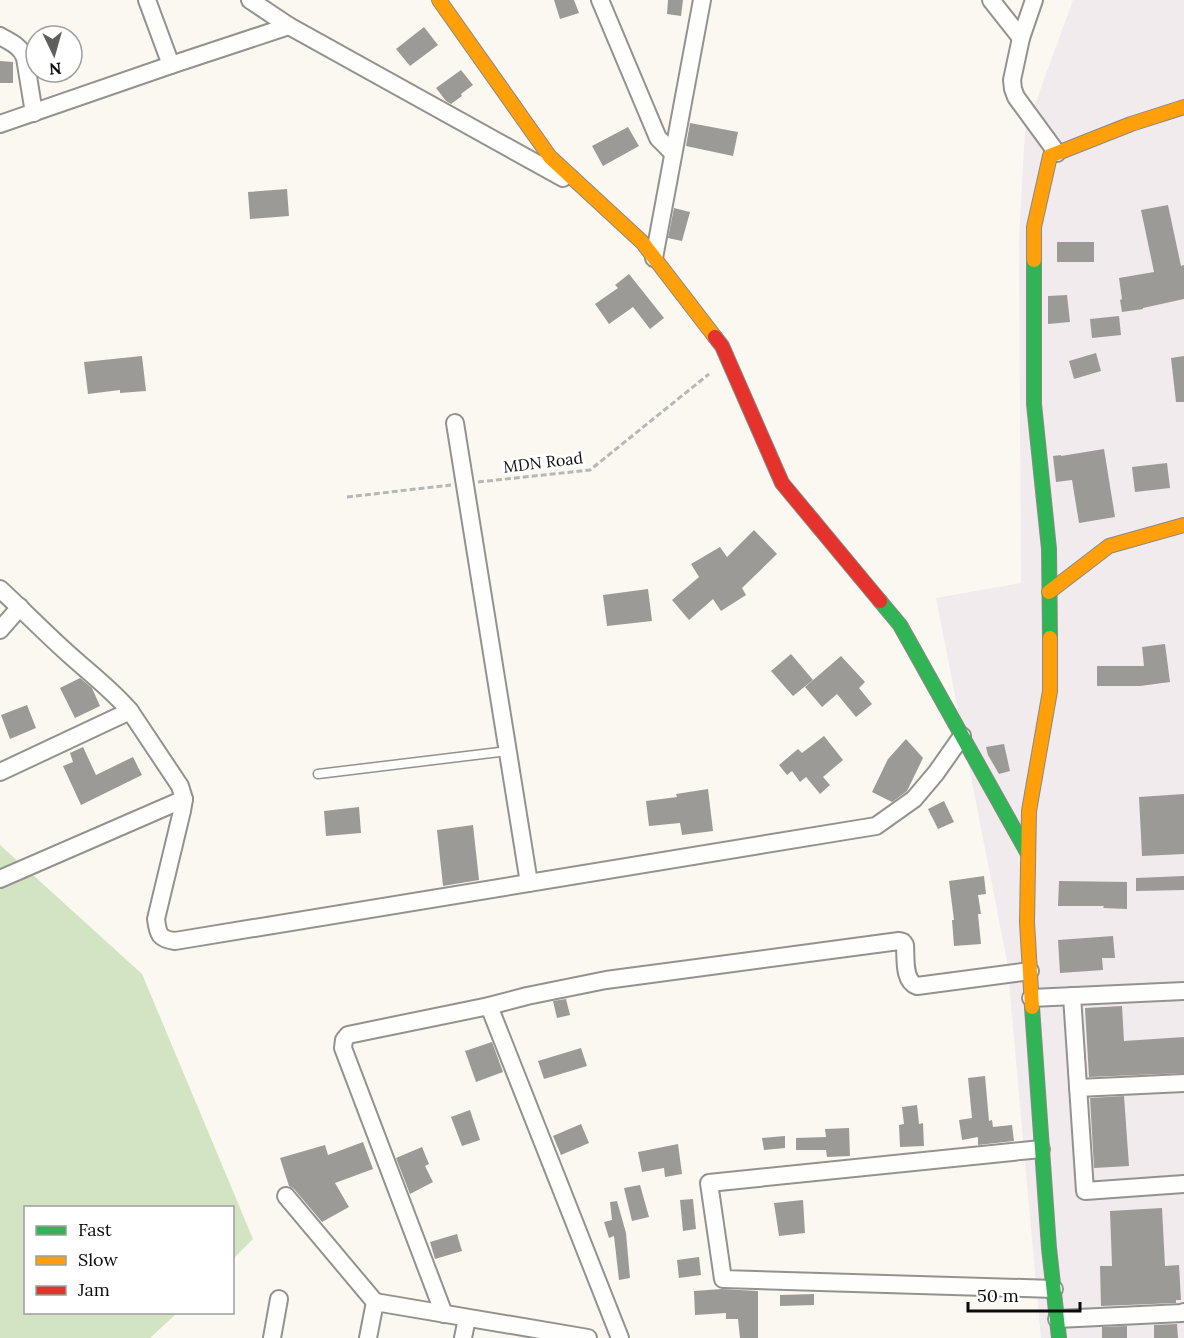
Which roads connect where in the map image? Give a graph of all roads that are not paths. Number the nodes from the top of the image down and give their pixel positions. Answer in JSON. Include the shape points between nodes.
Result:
{"nodes":[{"id":1,"x":147,"y":0,"type":"edge"},
{"id":2,"x":250,"y":0,"type":"edge"},
{"id":3,"x":439,"y":0,"type":"edge"},
{"id":4,"x":600,"y":0,"type":"edge"},
{"id":5,"x":702,"y":0,"type":"edge"},
{"id":6,"x":991,"y":0,"type":"edge"},
{"id":7,"x":1034,"y":0,"type":"edge"},
{"id":8,"x":289,"y":26,"type":"junction"},
{"id":9,"x":0,"y":36,"type":"edge"},
{"id":10,"x":1022,"y":38,"type":"junction"},
{"id":11,"x":171,"y":65,"type":"junction"},
{"id":12,"x":1184,"y":107,"type":"edge"},
{"id":13,"x":34,"y":113,"type":"junction"},
{"id":14,"x":0,"y":124,"type":"edge"},
{"id":15,"x":673,"y":153,"type":"junction"},
{"id":16,"x":1057,"y":153,"type":"junction"},
{"id":17,"x":585,"y":190,"type":"junction"},
{"id":18,"x":654,"y":258,"type":"junction"},
{"id":19,"x":455,"y":423,"type":"dead end"},
{"id":20,"x":1184,"y":525,"type":"edge"},
{"id":21,"x":0,"y":589,"type":"edge"},
{"id":22,"x":1049,"y":592,"type":"junction"},
{"id":23,"x":20,"y":607,"type":"junction"},
{"id":24,"x":0,"y":630,"type":"edge"},
{"id":25,"x":130,"y":711,"type":"junction"},
{"id":26,"x":962,"y":736,"type":"junction"},
{"id":27,"x":508,"y":751,"type":"junction"},
{"id":28,"x":0,"y":772,"type":"edge"},
{"id":29,"x":318,"y":774,"type":"dead end"},
{"id":30,"x":183,"y":800,"type":"junction"},
{"id":31,"x":1028,"y":854,"type":"junction"},
{"id":32,"x":0,"y":879,"type":"edge"},
{"id":33,"x":529,"y":883,"type":"junction"},
{"id":34,"x":1030,"y":971,"type":"junction"},
{"id":35,"x":1184,"y":991,"type":"edge"},
{"id":36,"x":1072,"y":996,"type":"junction"},
{"id":37,"x":1031,"y":998,"type":"junction"},
{"id":38,"x":489,"y":1006,"type":"junction"},
{"id":39,"x":1184,"y":1083,"type":"edge"},
{"id":40,"x":1078,"y":1088,"type":"junction"},
{"id":41,"x":1041,"y":1149,"type":"junction"},
{"id":42,"x":1184,"y":1184,"type":"edge"},
{"id":43,"x":286,"y":1196,"type":"dead end"},
{"id":44,"x":1054,"y":1289,"type":"junction"},
{"id":45,"x":279,"y":1299,"type":"dead end"},
{"id":46,"x":375,"y":1302,"type":"junction"},
{"id":47,"x":1184,"y":1312,"type":"edge"},
{"id":48,"x":444,"y":1314,"type":"junction"},
{"id":49,"x":467,"y":1318,"type":"junction"},
{"id":50,"x":1057,"y":1319,"type":"junction"},
{"id":51,"x":547,"y":1335,"type":"edge"},
{"id":52,"x":272,"y":1338,"type":"edge"},
{"id":53,"x":368,"y":1338,"type":"edge"},
{"id":54,"x":463,"y":1338,"type":"edge"},
{"id":55,"x":588,"y":1338,"type":"edge"},
{"id":56,"x":620,"y":1338,"type":"edge"},
{"id":57,"x":1059,"y":1338,"type":"edge"}],
"edges":[{"from":1,"to":11,"type":"street"},
{"from":2,"to":8,"type":"street"},
{"from":3,"to":17,"type":"main road","via":[[550,157]]},
{"from":4,"to":15,"type":"street","via":[[658,138]]},
{"from":5,"to":15,"type":"street"},
{"from":6,"to":10,"type":"street"},
{"from":7,"to":10,"type":"street"},
{"from":8,"to":11,"type":"street"},
{"from":8,"to":17,"type":"street"},
{"from":9,"to":13,"type":"street","via":[[23,52]]},
{"from":10,"to":16,"type":"street","via":[[1013,89]]},
{"from":11,"to":13,"type":"street"},
{"from":12,"to":16,"type":"main road"},
{"from":13,"to":14,"type":"street"},
{"from":15,"to":18,"type":"street"},
{"from":16,"to":22,"type":"main road","via":[[1050,156],[1034,227],[1034,404],[1049,549]]},
{"from":17,"to":18,"type":"main road"},
{"from":18,"to":26,"type":"main road","via":[[722,346],[782,483],[900,625]]},
{"from":19,"to":27,"type":"street"},
{"from":20,"to":22,"type":"main road","via":[[1109,546]]},
{"from":21,"to":23,"type":"street"},
{"from":22,"to":31,"type":"main road","via":[[1050,690],[1029,812]]},
{"from":23,"to":24,"type":"street"},
{"from":23,"to":25,"type":"street"},
{"from":25,"to":28,"type":"street"},
{"from":25,"to":30,"type":"street","via":[[180,786]]},
{"from":26,"to":31,"type":"main road"},
{"from":26,"to":33,"type":"street","via":[[914,799],[876,826]]},
{"from":27,"to":29,"type":"lane"},
{"from":27,"to":33,"type":"street"},
{"from":30,"to":32,"type":"street"},
{"from":30,"to":33,"type":"street","via":[[156,919],[157,930],[169,940]]},
{"from":31,"to":34,"type":"main road"},
{"from":34,"to":37,"type":"main road"},
{"from":34,"to":38,"type":"street","via":[[917,986],[908,978],[905,945],[899,941],[606,980]]},
{"from":35,"to":36,"type":"street"},
{"from":36,"to":37,"type":"street"},
{"from":36,"to":40,"type":"street"},
{"from":37,"to":41,"type":"main road"},
{"from":38,"to":48,"type":"street","via":[[348,1035],[344,1040],[343,1048]]},
{"from":38,"to":56,"type":"street"},
{"from":39,"to":40,"type":"street"},
{"from":40,"to":42,"type":"street","via":[[1085,1191]]},
{"from":41,"to":44,"type":"main road"},
{"from":41,"to":44,"type":"street","via":[[709,1183],[723,1279]]},
{"from":43,"to":46,"type":"street"},
{"from":44,"to":50,"type":"main road"},
{"from":45,"to":52,"type":"street"},
{"from":46,"to":48,"type":"street"},
{"from":46,"to":53,"type":"street"},
{"from":47,"to":50,"type":"street"},
{"from":48,"to":49,"type":"street"},
{"from":49,"to":51,"type":"street"},
{"from":49,"to":54,"type":"street"},
{"from":50,"to":57,"type":"main road"},
{"from":51,"to":55,"type":"street"}]}
